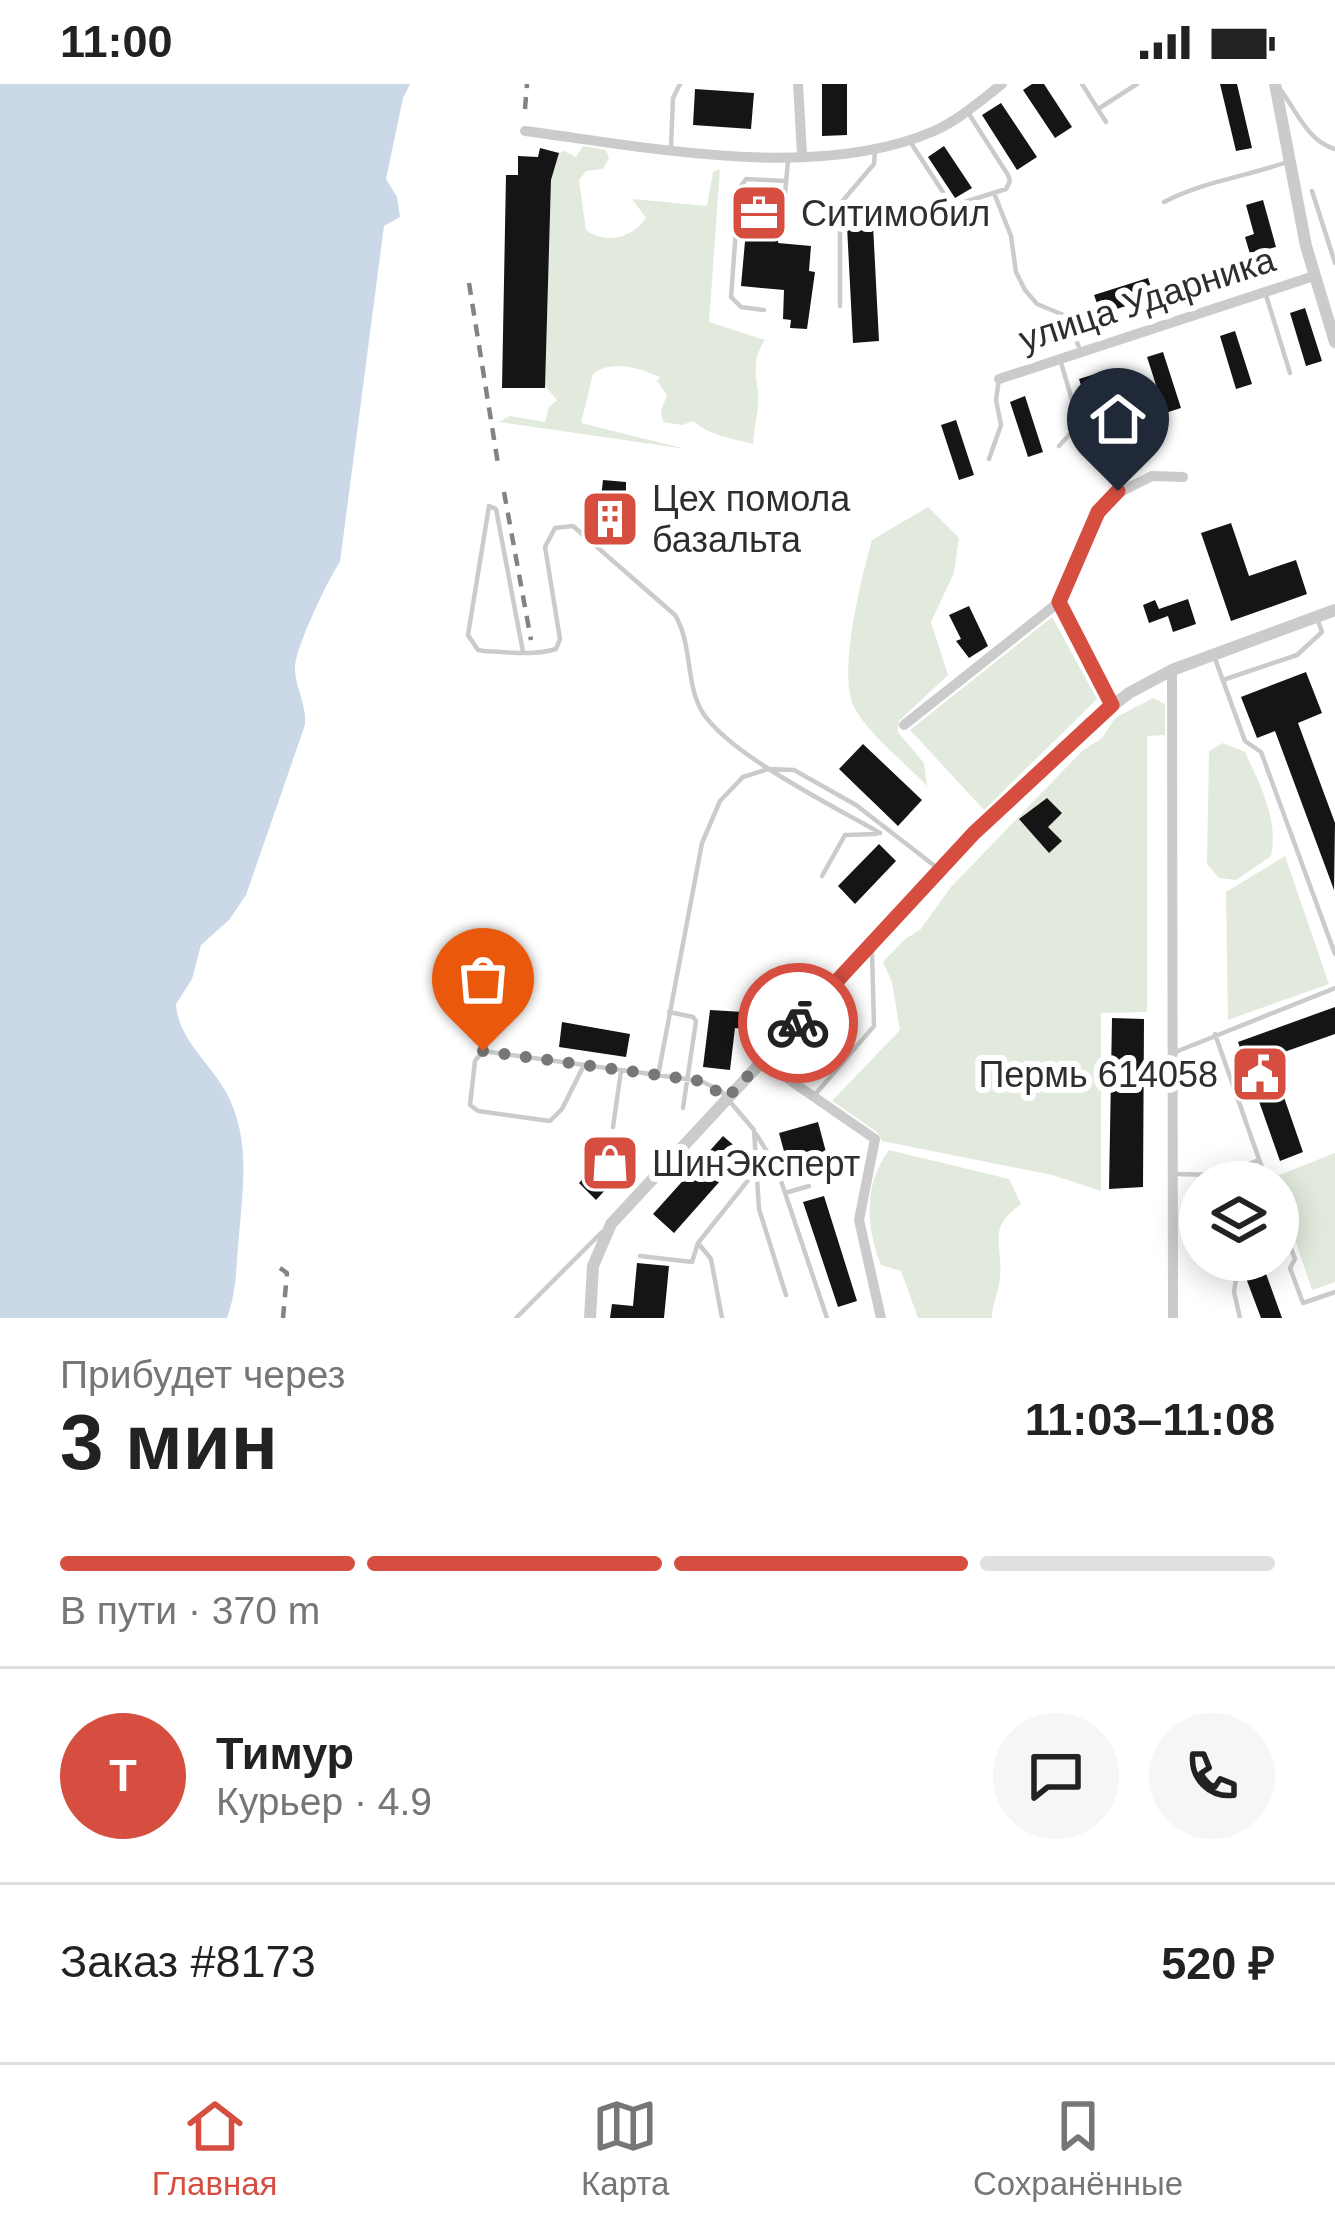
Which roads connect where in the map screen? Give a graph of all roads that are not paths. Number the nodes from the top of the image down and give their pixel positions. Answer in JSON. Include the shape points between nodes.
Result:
{"nodes":[{"id":1,"x":680,"y":84,"type":"edge"},
{"id":2,"x":798,"y":84,"type":"edge"},
{"id":3,"x":1002,"y":84,"type":"edge"},
{"id":4,"x":1082,"y":84,"type":"edge"},
{"id":5,"x":1137,"y":84,"type":"edge"},
{"id":6,"x":1275,"y":84,"type":"edge"},
{"id":7,"x":1098,"y":109,"type":"junction"},
{"id":8,"x":967,"y":110,"type":"junction"},
{"id":9,"x":1106,"y":122,"type":"dead end"},
{"id":10,"x":525,"y":131,"type":"dead end"},
{"id":11,"x":909,"y":140,"type":"junction"},
{"id":12,"x":1335,"y":149,"type":"edge"},
{"id":13,"x":875,"y":151,"type":"junction"},
{"id":14,"x":671,"y":152,"type":"junction"},
{"id":15,"x":795,"y":154,"type":"junction"},
{"id":16,"x":1290,"y":161,"type":"junction"},
{"id":17,"x":786,"y":181,"type":"junction"},
{"id":18,"x":1312,"y":191,"type":"dead end"},
{"id":19,"x":994,"y":194,"type":"junction"},
{"id":20,"x":1164,"y":202,"type":"dead end"},
{"id":21,"x":783,"y":215,"type":"dead end"},
{"id":22,"x":1335,"y":263,"type":"edge"},
{"id":23,"x":1313,"y":273,"type":"junction"},
{"id":24,"x":1265,"y":292,"type":"junction"},
{"id":25,"x":839,"y":306,"type":"dead end"},
{"id":26,"x":764,"y":310,"type":"dead end"},
{"id":27,"x":1332,"y":323,"type":"edge"},
{"id":28,"x":1335,"y":342,"type":"edge"},
{"id":29,"x":1081,"y":352,"type":"junction"},
{"id":30,"x":1060,"y":358,"type":"junction"},
{"id":31,"x":1290,"y":373,"type":"dead end"},
{"id":32,"x":999,"y":379,"type":"joint"},
{"id":33,"x":1059,"y":446,"type":"dead end"},
{"id":34,"x":989,"y":459,"type":"dead end"},
{"id":35,"x":1183,"y":476,"type":"dead end"},
{"id":36,"x":1059,"y":602,"type":"junction"},
{"id":37,"x":1335,"y":610,"type":"edge"},
{"id":38,"x":1316,"y":616,"type":"junction"},
{"id":39,"x":523,"y":652,"type":"junction"},
{"id":40,"x":1214,"y":653,"type":"junction"},
{"id":41,"x":1172,"y":670,"type":"junction"},
{"id":42,"x":1223,"y":680,"type":"junction"},
{"id":43,"x":1112,"y":705,"type":"junction"},
{"id":44,"x":904,"y":725,"type":"dead end"},
{"id":45,"x":768,"y":769,"type":"junction"},
{"id":46,"x":887,"y":829,"type":"junction"},
{"id":47,"x":880,"y":833,"type":"junction"},
{"id":48,"x":940,"y":870,"type":"junction"},
{"id":49,"x":822,"y":876,"type":"dead end"},
{"id":50,"x":871,"y":947,"type":"junction"},
{"id":51,"x":1335,"y":954,"type":"edge"},
{"id":52,"x":1335,"y":988,"type":"edge"},
{"id":53,"x":669,"y":1012,"type":"junction"},
{"id":54,"x":1215,"y":1034,"type":"junction"},
{"id":55,"x":1173,"y":1053,"type":"junction"},
{"id":56,"x":762,"y":1061,"type":"junction"},
{"id":57,"x":584,"y":1065,"type":"junction"},
{"id":58,"x":621,"y":1071,"type":"junction"},
{"id":59,"x":658,"y":1076,"type":"junction"},
{"id":60,"x":688,"y":1079,"type":"junction"},
{"id":61,"x":813,"y":1097,"type":"junction"},
{"id":62,"x":727,"y":1098,"type":"junction"},
{"id":63,"x":683,"y":1108,"type":"dead end"},
{"id":64,"x":613,"y":1127,"type":"dead end"},
{"id":65,"x":754,"y":1130,"type":"junction"},
{"id":66,"x":1259,"y":1160,"type":"edge"},
{"id":67,"x":757,"y":1168,"type":"junction"},
{"id":68,"x":1173,"y":1174,"type":"junction"},
{"id":69,"x":1179,"y":1174,"type":"edge"},
{"id":70,"x":809,"y":1186,"type":"dead end"},
{"id":71,"x":785,"y":1193,"type":"junction"},
{"id":72,"x":610,"y":1224,"type":"junction"},
{"id":73,"x":698,"y":1243,"type":"junction"},
{"id":74,"x":640,"y":1256,"type":"dead end"},
{"id":75,"x":1236,"y":1281,"type":"edge"},
{"id":76,"x":1295,"y":1281,"type":"edge"},
{"id":77,"x":1335,"y":1292,"type":"edge"},
{"id":78,"x":786,"y":1295,"type":"dead end"},
{"id":79,"x":588,"y":1317,"type":"edge"},
{"id":80,"x":516,"y":1318,"type":"edge"},
{"id":81,"x":722,"y":1318,"type":"edge"},
{"id":82,"x":827,"y":1318,"type":"edge"},
{"id":83,"x":880,"y":1318,"type":"edge"},
{"id":84,"x":1173,"y":1318,"type":"edge"},
{"id":85,"x":1240,"y":1318,"type":"edge"}],
"edges":[{"from":1,"to":14,"type":"lane"},
{"from":2,"to":15,"type":"street"},
{"from":3,"to":8,"type":"street"},
{"from":4,"to":7,"type":"lane"},
{"from":5,"to":7,"type":"lane"},
{"from":6,"to":12,"type":"lane","via":[[1306,128]]},
{"from":6,"to":16,"type":"street"},
{"from":7,"to":9,"type":"lane"},
{"from":8,"to":11,"type":"street"},
{"from":8,"to":19,"type":"lane","via":[[1010,181]]},
{"from":10,"to":14,"type":"street"},
{"from":11,"to":13,"type":"street"},
{"from":11,"to":19,"type":"lane","via":[[952,206]]},
{"from":13,"to":15,"type":"street"},
{"from":13,"to":25,"type":"lane","via":[[872,167],[840,204]]},
{"from":14,"to":15,"type":"street"},
{"from":15,"to":17,"type":"lane"},
{"from":16,"to":20,"type":"lane"},
{"from":16,"to":23,"type":"street"},
{"from":17,"to":21,"type":"lane"},
{"from":17,"to":26,"type":"lane","via":[[749,178],[739,189],[730,297]]},
{"from":18,"to":22,"type":"lane"},
{"from":19,"to":29,"type":"lane","via":[[1025,290],[1066,316]]},
{"from":22,"to":23,"type":"lane"},
{"from":23,"to":24,"type":"street","name":"улица Ударника"},
{"from":23,"to":27,"type":"street"},
{"from":24,"to":29,"type":"street","name":"улица Ударника"},
{"from":24,"to":31,"type":"lane"},
{"from":27,"to":28,"type":"street"},
{"from":29,"to":30,"type":"street","name":"улица Ударника"},
{"from":30,"to":32,"type":"street","name":"улица Ударника"},
{"from":30,"to":33,"type":"lane","via":[[1078,424]]},
{"from":32,"to":34,"type":"lane","via":[[1001,425]]},
{"from":35,"to":36,"type":"street","via":[[1139,480],[1103,504]]},
{"from":36,"to":43,"type":"lane"},
{"from":36,"to":44,"type":"street"},
{"from":37,"to":38,"type":"street"},
{"from":38,"to":40,"type":"street"},
{"from":38,"to":42,"type":"lane","via":[[1322,632],[1297,655]]},
{"from":39,"to":39,"type":"lane","via":[[478,650],[468,635],[489,506],[496,509]]},
{"from":39,"to":45,"type":"lane","via":[[560,644],[545,547],[555,528],[572,526],[670,608],[702,711]]},
{"from":40,"to":41,"type":"street"},
{"from":40,"to":42,"type":"lane"},
{"from":41,"to":43,"type":"street"},
{"from":41,"to":55,"type":"street"},
{"from":42,"to":51,"type":"lane","via":[[1245,741],[1261,752]]},
{"from":43,"to":48,"type":"street"},
{"from":45,"to":46,"type":"lane","via":[[801,774]]},
{"from":45,"to":47,"type":"lane"},
{"from":45,"to":53,"type":"lane","via":[[743,777],[716,808],[696,868]]},
{"from":46,"to":47,"type":"lane"},
{"from":46,"to":48,"type":"lane"},
{"from":47,"to":49,"type":"lane","via":[[845,835]]},
{"from":48,"to":50,"type":"street"},
{"from":50,"to":56,"type":"street"},
{"from":50,"to":61,"type":"lane","via":[[874,1026]]},
{"from":52,"to":54,"type":"lane"},
{"from":53,"to":59,"type":"lane"},
{"from":53,"to":60,"type":"lane","via":[[696,1022]]},
{"from":54,"to":55,"type":"lane"},
{"from":54,"to":66,"type":"lane"},
{"from":55,"to":68,"type":"street"},
{"from":56,"to":61,"type":"street"},
{"from":56,"to":62,"type":"street"},
{"from":57,"to":57,"type":"lane","via":[[483,1051],[470,1106],[550,1120]]},
{"from":57,"to":58,"type":"lane"},
{"from":58,"to":59,"type":"lane"},
{"from":58,"to":64,"type":"lane"},
{"from":59,"to":60,"type":"lane"},
{"from":60,"to":62,"type":"lane"},
{"from":60,"to":63,"type":"lane"},
{"from":61,"to":83,"type":"street","via":[[875,1139],[860,1220]]},
{"from":62,"to":65,"type":"lane"},
{"from":62,"to":72,"type":"street"},
{"from":65,"to":67,"type":"lane"},
{"from":65,"to":71,"type":"lane"},
{"from":67,"to":73,"type":"lane"},
{"from":67,"to":78,"type":"lane","via":[[759,1209]]},
{"from":68,"to":69,"type":"lane"},
{"from":68,"to":84,"type":"street"},
{"from":70,"to":71,"type":"lane"},
{"from":71,"to":82,"type":"lane"},
{"from":72,"to":79,"type":"street","via":[[592,1266]]},
{"from":72,"to":80,"type":"lane"},
{"from":73,"to":74,"type":"lane","via":[[692,1262]]},
{"from":73,"to":81,"type":"lane","via":[[711,1259]]},
{"from":75,"to":85,"type":"lane"},
{"from":76,"to":77,"type":"lane","via":[[1303,1304]]}]}
